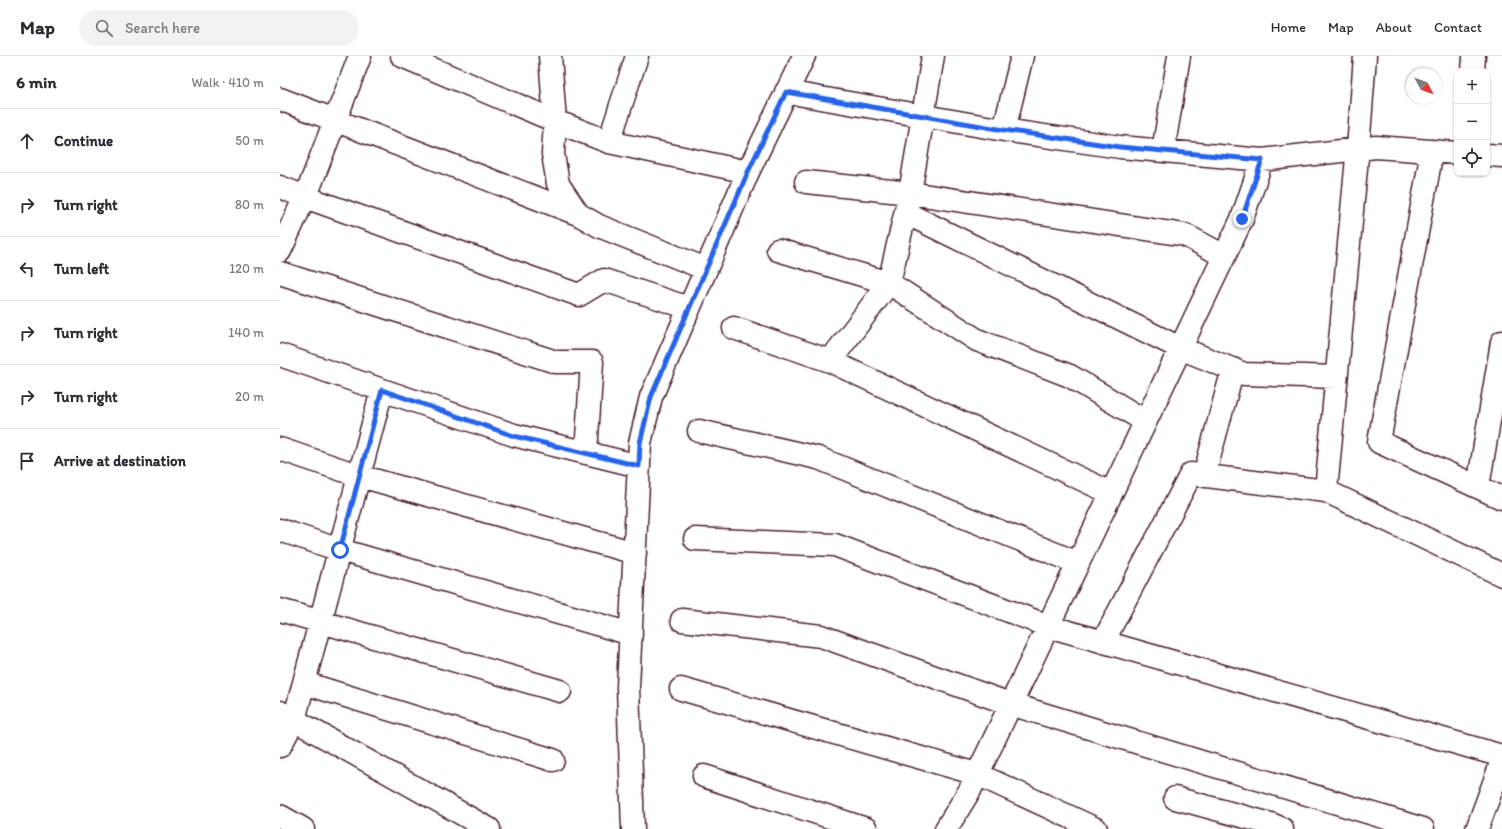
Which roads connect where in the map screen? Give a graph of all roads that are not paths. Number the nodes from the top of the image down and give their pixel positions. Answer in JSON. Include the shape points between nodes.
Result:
{"nodes":[{"id":1,"x":360,"y":56,"type":"edge"},
{"id":2,"x":402,"y":56,"type":"edge"},
{"id":3,"x":550,"y":56,"type":"edge"},
{"id":4,"x":637,"y":56,"type":"edge"},
{"id":5,"x":804,"y":56,"type":"edge"},
{"id":6,"x":933,"y":56,"type":"edge"},
{"id":7,"x":1022,"y":56,"type":"edge"},
{"id":8,"x":1179,"y":56,"type":"edge"},
{"id":9,"x":1365,"y":56,"type":"edge"},
{"id":10,"x":1474,"y":56,"type":"edge"},
{"id":11,"x":1473,"y":68,"type":"edge"},
{"id":12,"x":786,"y":92,"type":"junction"},
{"id":13,"x":280,"y":99,"type":"edge"},
{"id":14,"x":923,"y":116,"type":"junction"},
{"id":15,"x":335,"y":121,"type":"junction"},
{"id":16,"x":555,"y":121,"type":"junction"},
{"id":17,"x":1004,"y":130,"type":"junction"},
{"id":18,"x":609,"y":142,"type":"junction"},
{"id":19,"x":1357,"y":149,"type":"junction"},
{"id":20,"x":1163,"y":151,"type":"junction"},
{"id":21,"x":1432,"y":151,"type":"junction"},
{"id":22,"x":1454,"y":153,"type":"edge"},
{"id":23,"x":1490,"y":155,"type":"edge"},
{"id":24,"x":1502,"y":156,"type":"edge"},
{"id":25,"x":1262,"y":160,"type":"junction"},
{"id":26,"x":748,"y":172,"type":"junction"},
{"id":27,"x":806,"y":182,"type":"dead end"},
{"id":28,"x":280,"y":187,"type":"edge"},
{"id":29,"x":305,"y":197,"type":"junction"},
{"id":30,"x":908,"y":203,"type":"junction"},
{"id":31,"x":578,"y":214,"type":"junction"},
{"id":32,"x":778,"y":250,"type":"dead end"},
{"id":33,"x":280,"y":251,"type":"edge"},
{"id":34,"x":1224,"y":256,"type":"junction"},
{"id":35,"x":706,"y":269,"type":"junction"},
{"id":36,"x":280,"y":273,"type":"edge"},
{"id":37,"x":889,"y":283,"type":"junction"},
{"id":38,"x":689,"y":308,"type":"junction"},
{"id":39,"x":734,"y":328,"type":"dead end"},
{"id":40,"x":1502,"y":342,"type":"edge"},
{"id":41,"x":1180,"y":348,"type":"junction"},
{"id":42,"x":280,"y":355,"type":"edge"},
{"id":43,"x":830,"y":361,"type":"junction"},
{"id":44,"x":1233,"y":369,"type":"junction"},
{"id":45,"x":1336,"y":377,"type":"junction"},
{"id":46,"x":382,"y":390,"type":"junction"},
{"id":47,"x":1145,"y":421,"type":"junction"},
{"id":48,"x":699,"y":431,"type":"dead end"},
{"id":49,"x":280,"y":449,"type":"edge"},
{"id":50,"x":586,"y":453,"type":"junction"},
{"id":51,"x":639,"y":466,"type":"junction"},
{"id":52,"x":360,"y":476,"type":"junction"},
{"id":53,"x":1204,"y":476,"type":"junction"},
{"id":54,"x":1478,"y":487,"type":"junction"},
{"id":55,"x":1326,"y":491,"type":"junction"},
{"id":56,"x":1111,"y":493,"type":"junction"},
{"id":57,"x":1502,"y":498,"type":"edge"},
{"id":58,"x":280,"y":530,"type":"edge"},
{"id":59,"x":695,"y":539,"type":"dead end"},
{"id":60,"x":340,"y":550,"type":"junction"},
{"id":61,"x":635,"y":553,"type":"junction"},
{"id":62,"x":1078,"y":563,"type":"junction"},
{"id":63,"x":1502,"y":575,"type":"edge"},
{"id":64,"x":280,"y":610,"type":"edge"},
{"id":65,"x":682,"y":620,"type":"dead end"},
{"id":66,"x":320,"y":622,"type":"junction"},
{"id":67,"x":1048,"y":626,"type":"junction"},
{"id":68,"x":631,"y":634,"type":"junction"},
{"id":69,"x":1103,"y":642,"type":"junction"},
{"id":70,"x":304,"y":683,"type":"junction"},
{"id":71,"x":681,"y":689,"type":"dead end"},
{"id":72,"x":560,"y":691,"type":"dead end"},
{"id":73,"x":1010,"y":704,"type":"junction"},
{"id":74,"x":287,"y":716,"type":"edge"},
{"id":75,"x":280,"y":746,"type":"edge"},
{"id":76,"x":1502,"y":756,"type":"edge"},
{"id":77,"x":553,"y":760,"type":"dead end"},
{"id":78,"x":1502,"y":761,"type":"edge"},
{"id":79,"x":977,"y":774,"type":"junction"},
{"id":80,"x":704,"y":776,"type":"dead end"},
{"id":81,"x":1175,"y":798,"type":"dead end"},
{"id":82,"x":280,"y":816,"type":"edge"},
{"id":83,"x":303,"y":829,"type":"edge"},
{"id":84,"x":489,"y":829,"type":"edge"},
{"id":85,"x":633,"y":829,"type":"edge"},
{"id":86,"x":866,"y":829,"type":"edge"},
{"id":87,"x":946,"y":829,"type":"edge"},
{"id":88,"x":1096,"y":829,"type":"edge"},
{"id":89,"x":1282,"y":829,"type":"edge"},
{"id":90,"x":1423,"y":829,"type":"edge"},
{"id":91,"x":1477,"y":829,"type":"edge"}],
"edges":[{"from":1,"to":15,"type":"street"},
{"from":2,"to":16,"type":"street"},
{"from":3,"to":16,"type":"street"},
{"from":4,"to":18,"type":"street"},
{"from":5,"to":12,"type":"street"},
{"from":6,"to":14,"type":"street"},
{"from":7,"to":17,"type":"street"},
{"from":8,"to":20,"type":"street"},
{"from":9,"to":19,"type":"street"},
{"from":10,"to":11,"type":"street"},
{"from":12,"to":14,"type":"street"},
{"from":12,"to":26,"type":"street"},
{"from":13,"to":15,"type":"street"},
{"from":14,"to":17,"type":"street"},
{"from":14,"to":30,"type":"street"},
{"from":15,"to":29,"type":"street"},
{"from":15,"to":31,"type":"street"},
{"from":16,"to":18,"type":"street"},
{"from":16,"to":31,"type":"street","via":[[553,154],[558,184]]},
{"from":17,"to":20,"type":"street"},
{"from":18,"to":26,"type":"street"},
{"from":19,"to":21,"type":"street","via":[[1376,147]]},
{"from":19,"to":25,"type":"street"},
{"from":19,"to":45,"type":"street"},
{"from":20,"to":25,"type":"street"},
{"from":21,"to":22,"type":"street"},
{"from":21,"to":54,"type":"street","via":[[1378,442]]},
{"from":23,"to":24,"type":"street"},
{"from":25,"to":34,"type":"street","via":[[1242,219]]},
{"from":26,"to":35,"type":"street"},
{"from":27,"to":30,"type":"street"},
{"from":28,"to":29,"type":"street"},
{"from":29,"to":33,"type":"street"},
{"from":29,"to":38,"type":"street","via":[[579,295],[604,280]]},
{"from":30,"to":34,"type":"street","via":[[1185,235]]},
{"from":30,"to":37,"type":"street"},
{"from":30,"to":41,"type":"street"},
{"from":31,"to":35,"type":"street","via":[[599,226]]},
{"from":32,"to":37,"type":"street"},
{"from":34,"to":41,"type":"street"},
{"from":35,"to":38,"type":"street"},
{"from":36,"to":50,"type":"street","via":[[556,362],[592,362]]},
{"from":37,"to":43,"type":"street"},
{"from":37,"to":47,"type":"street","via":[[977,340],[1070,376]]},
{"from":38,"to":51,"type":"street","via":[[651,397],[640,443]]},
{"from":39,"to":43,"type":"street"},
{"from":40,"to":54,"type":"street"},
{"from":41,"to":44,"type":"street"},
{"from":41,"to":47,"type":"street"},
{"from":42,"to":46,"type":"street"},
{"from":43,"to":56,"type":"street"},
{"from":44,"to":45,"type":"street","via":[[1244,374]]},
{"from":44,"to":53,"type":"street"},
{"from":45,"to":55,"type":"street"},
{"from":46,"to":50,"type":"street","via":[[514,436]]},
{"from":46,"to":52,"type":"street"},
{"from":47,"to":56,"type":"street"},
{"from":48,"to":62,"type":"street","via":[[818,458]]},
{"from":49,"to":52,"type":"street"},
{"from":50,"to":51,"type":"street"},
{"from":51,"to":61,"type":"street"},
{"from":52,"to":60,"type":"street"},
{"from":52,"to":61,"type":"street"},
{"from":53,"to":55,"type":"street"},
{"from":53,"to":69,"type":"street","via":[[1191,474]]},
{"from":54,"to":57,"type":"street"},
{"from":55,"to":63,"type":"street"},
{"from":56,"to":62,"type":"street"},
{"from":58,"to":60,"type":"street"},
{"from":59,"to":67,"type":"street","via":[[835,545]]},
{"from":60,"to":66,"type":"street"},
{"from":60,"to":68,"type":"street"},
{"from":61,"to":68,"type":"street"},
{"from":62,"to":67,"type":"street"},
{"from":64,"to":66,"type":"street"},
{"from":65,"to":73,"type":"street","via":[[821,636]]},
{"from":66,"to":70,"type":"street"},
{"from":66,"to":72,"type":"street"},
{"from":67,"to":69,"type":"street"},
{"from":67,"to":73,"type":"street"},
{"from":68,"to":85,"type":"street","via":[[628,687]]},
{"from":69,"to":76,"type":"street"},
{"from":70,"to":74,"type":"street"},
{"from":70,"to":77,"type":"street"},
{"from":71,"to":79,"type":"street"},
{"from":73,"to":79,"type":"street"},
{"from":73,"to":90,"type":"street"},
{"from":74,"to":75,"type":"street"},
{"from":74,"to":84,"type":"street"},
{"from":78,"to":91,"type":"street"},
{"from":79,"to":87,"type":"street"},
{"from":79,"to":88,"type":"street"},
{"from":80,"to":86,"type":"street"},
{"from":81,"to":89,"type":"street"},
{"from":82,"to":83,"type":"street"}]}
